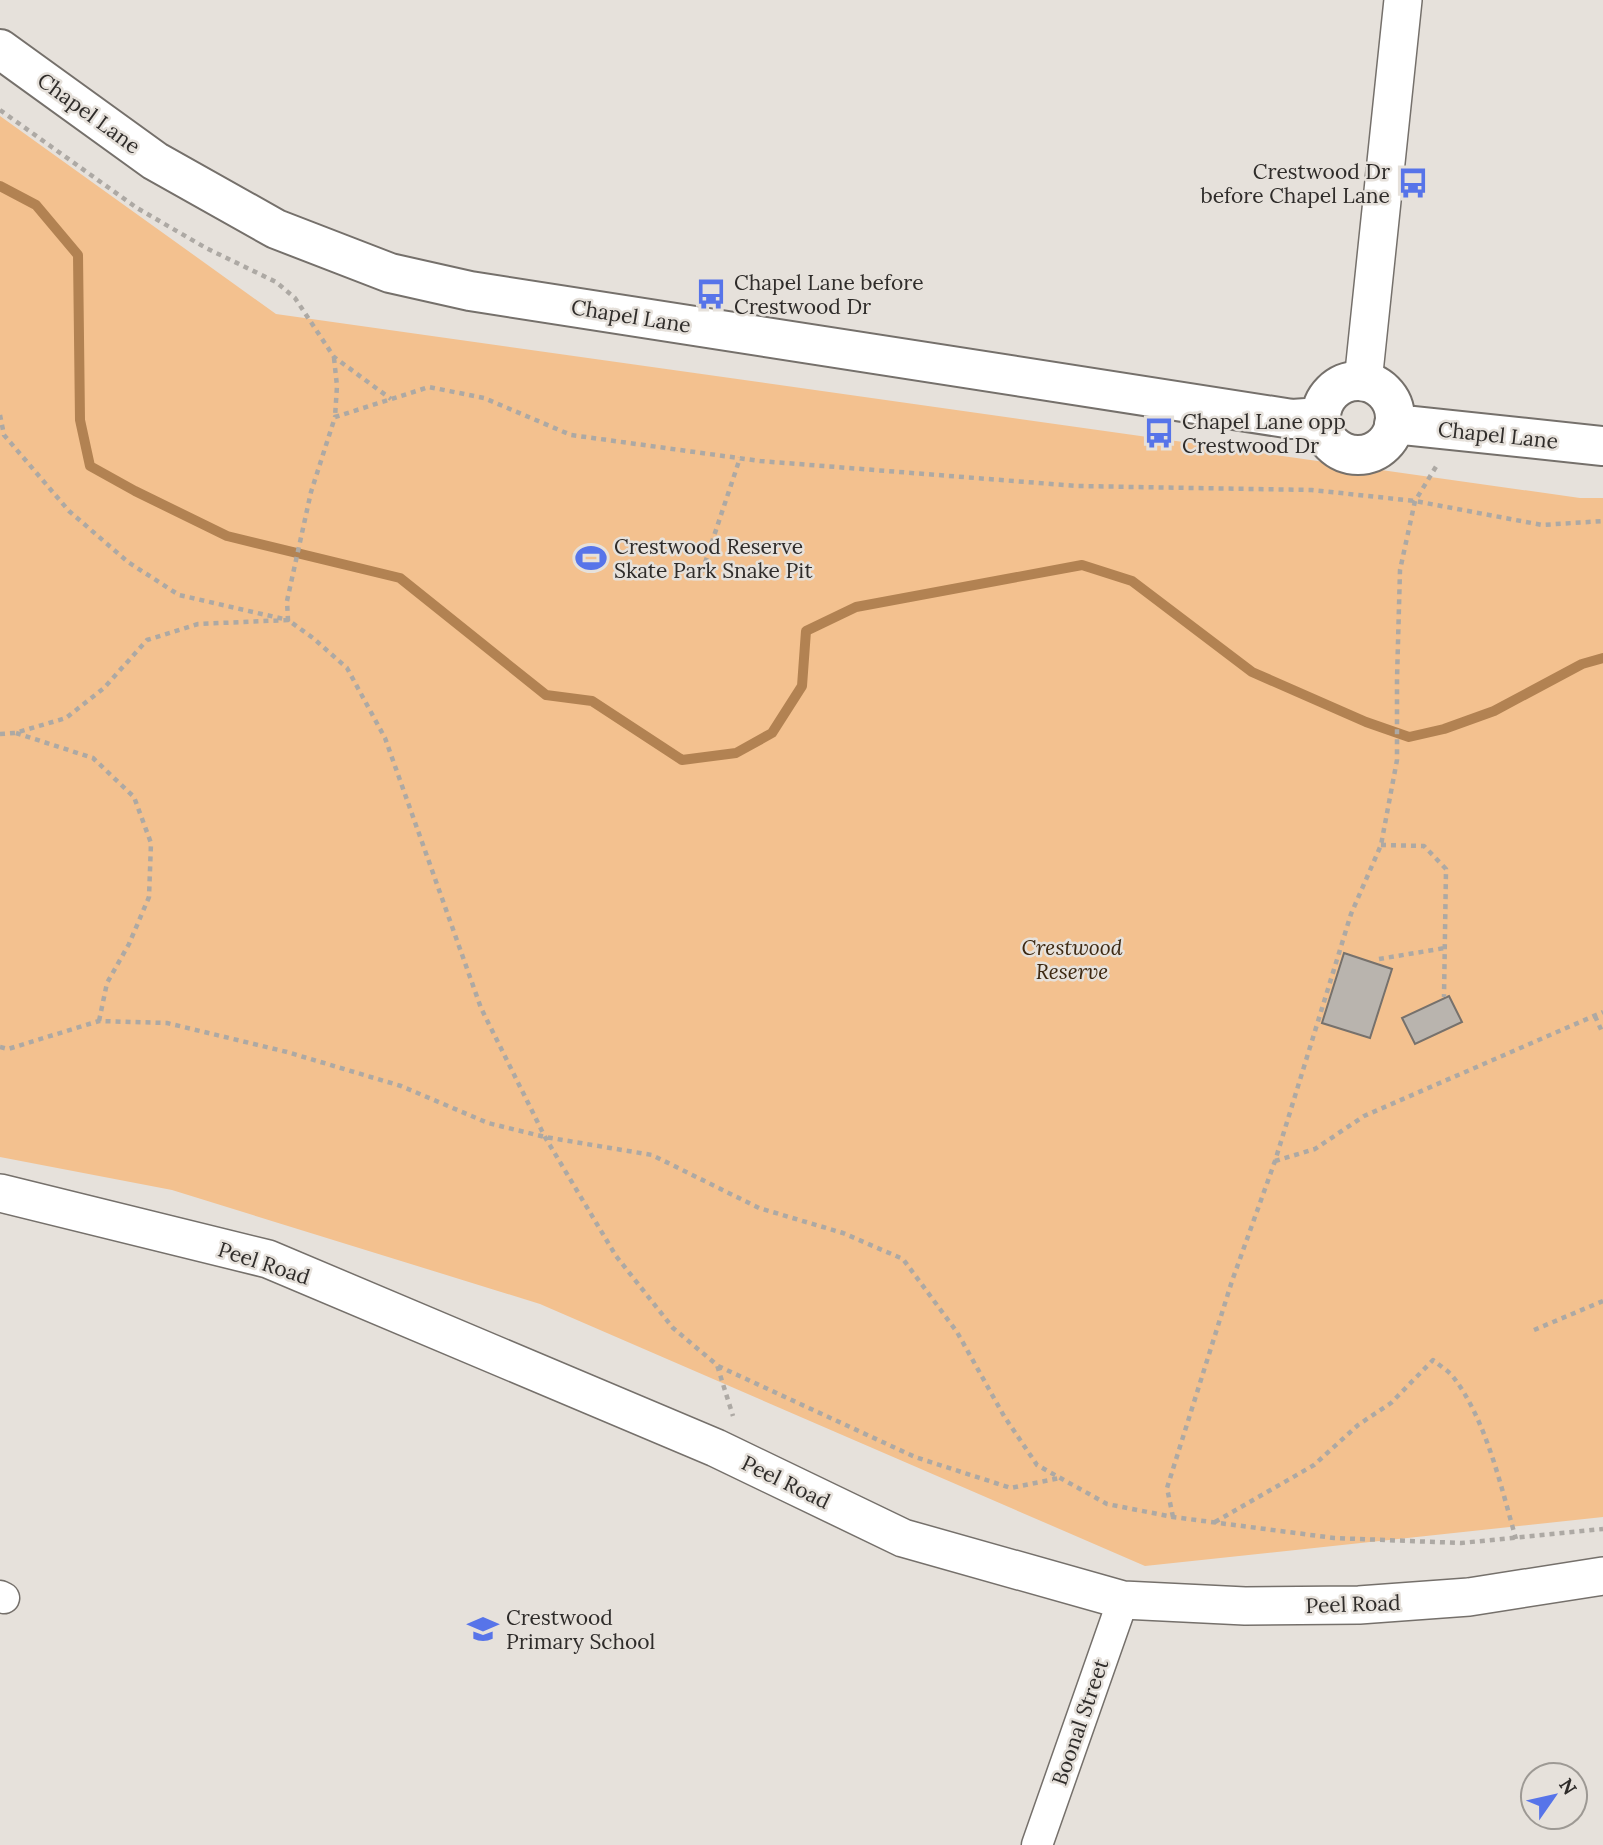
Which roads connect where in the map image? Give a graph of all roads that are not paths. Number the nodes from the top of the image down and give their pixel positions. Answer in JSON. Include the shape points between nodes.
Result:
{"nodes":[{"id":1,"x":1403,"y":0,"type":"edge"},
{"id":2,"x":0,"y":49,"type":"edge"},
{"id":3,"x":1363,"y":382,"type":"junction"},
{"id":4,"x":1321,"y":417,"type":"junction"},
{"id":5,"x":1394,"y":424,"type":"junction"},
{"id":6,"x":1603,"y":446,"type":"edge"},
{"id":7,"x":0,"y":1193,"type":"edge"},
{"id":8,"x":1603,"y":1576,"type":"edge"},
{"id":9,"x":1123,"y":1600,"type":"junction"},
{"id":10,"x":1037,"y":1845,"type":"edge"}],
"edges":[{"from":1,"to":3,"type":"street"},
{"from":2,"to":4,"type":"main road","name":"Chapel Lane","via":[[155,161],[219,199],[276,229],[390,273],[470,291],[1264,415]]},
{"from":3,"to":4,"type":"main road","via":[[1334,390]]},
{"from":3,"to":5,"type":"main road","via":[[1388,396]]},
{"from":4,"to":5,"type":"main road","via":[[1322,429],[1332,444],[1354,455],[1377,449]]},
{"from":5,"to":6,"type":"main road","name":"Chapel Lane"},
{"from":7,"to":9,"type":"street","name":"Peel Road","via":[[268,1259],[716,1448],[903,1538]]},
{"from":8,"to":9,"type":"street","name":"Peel Road","via":[[1469,1597],[1359,1605]]},
{"from":9,"to":10,"type":"street","name":"Boonal Street"}]}
